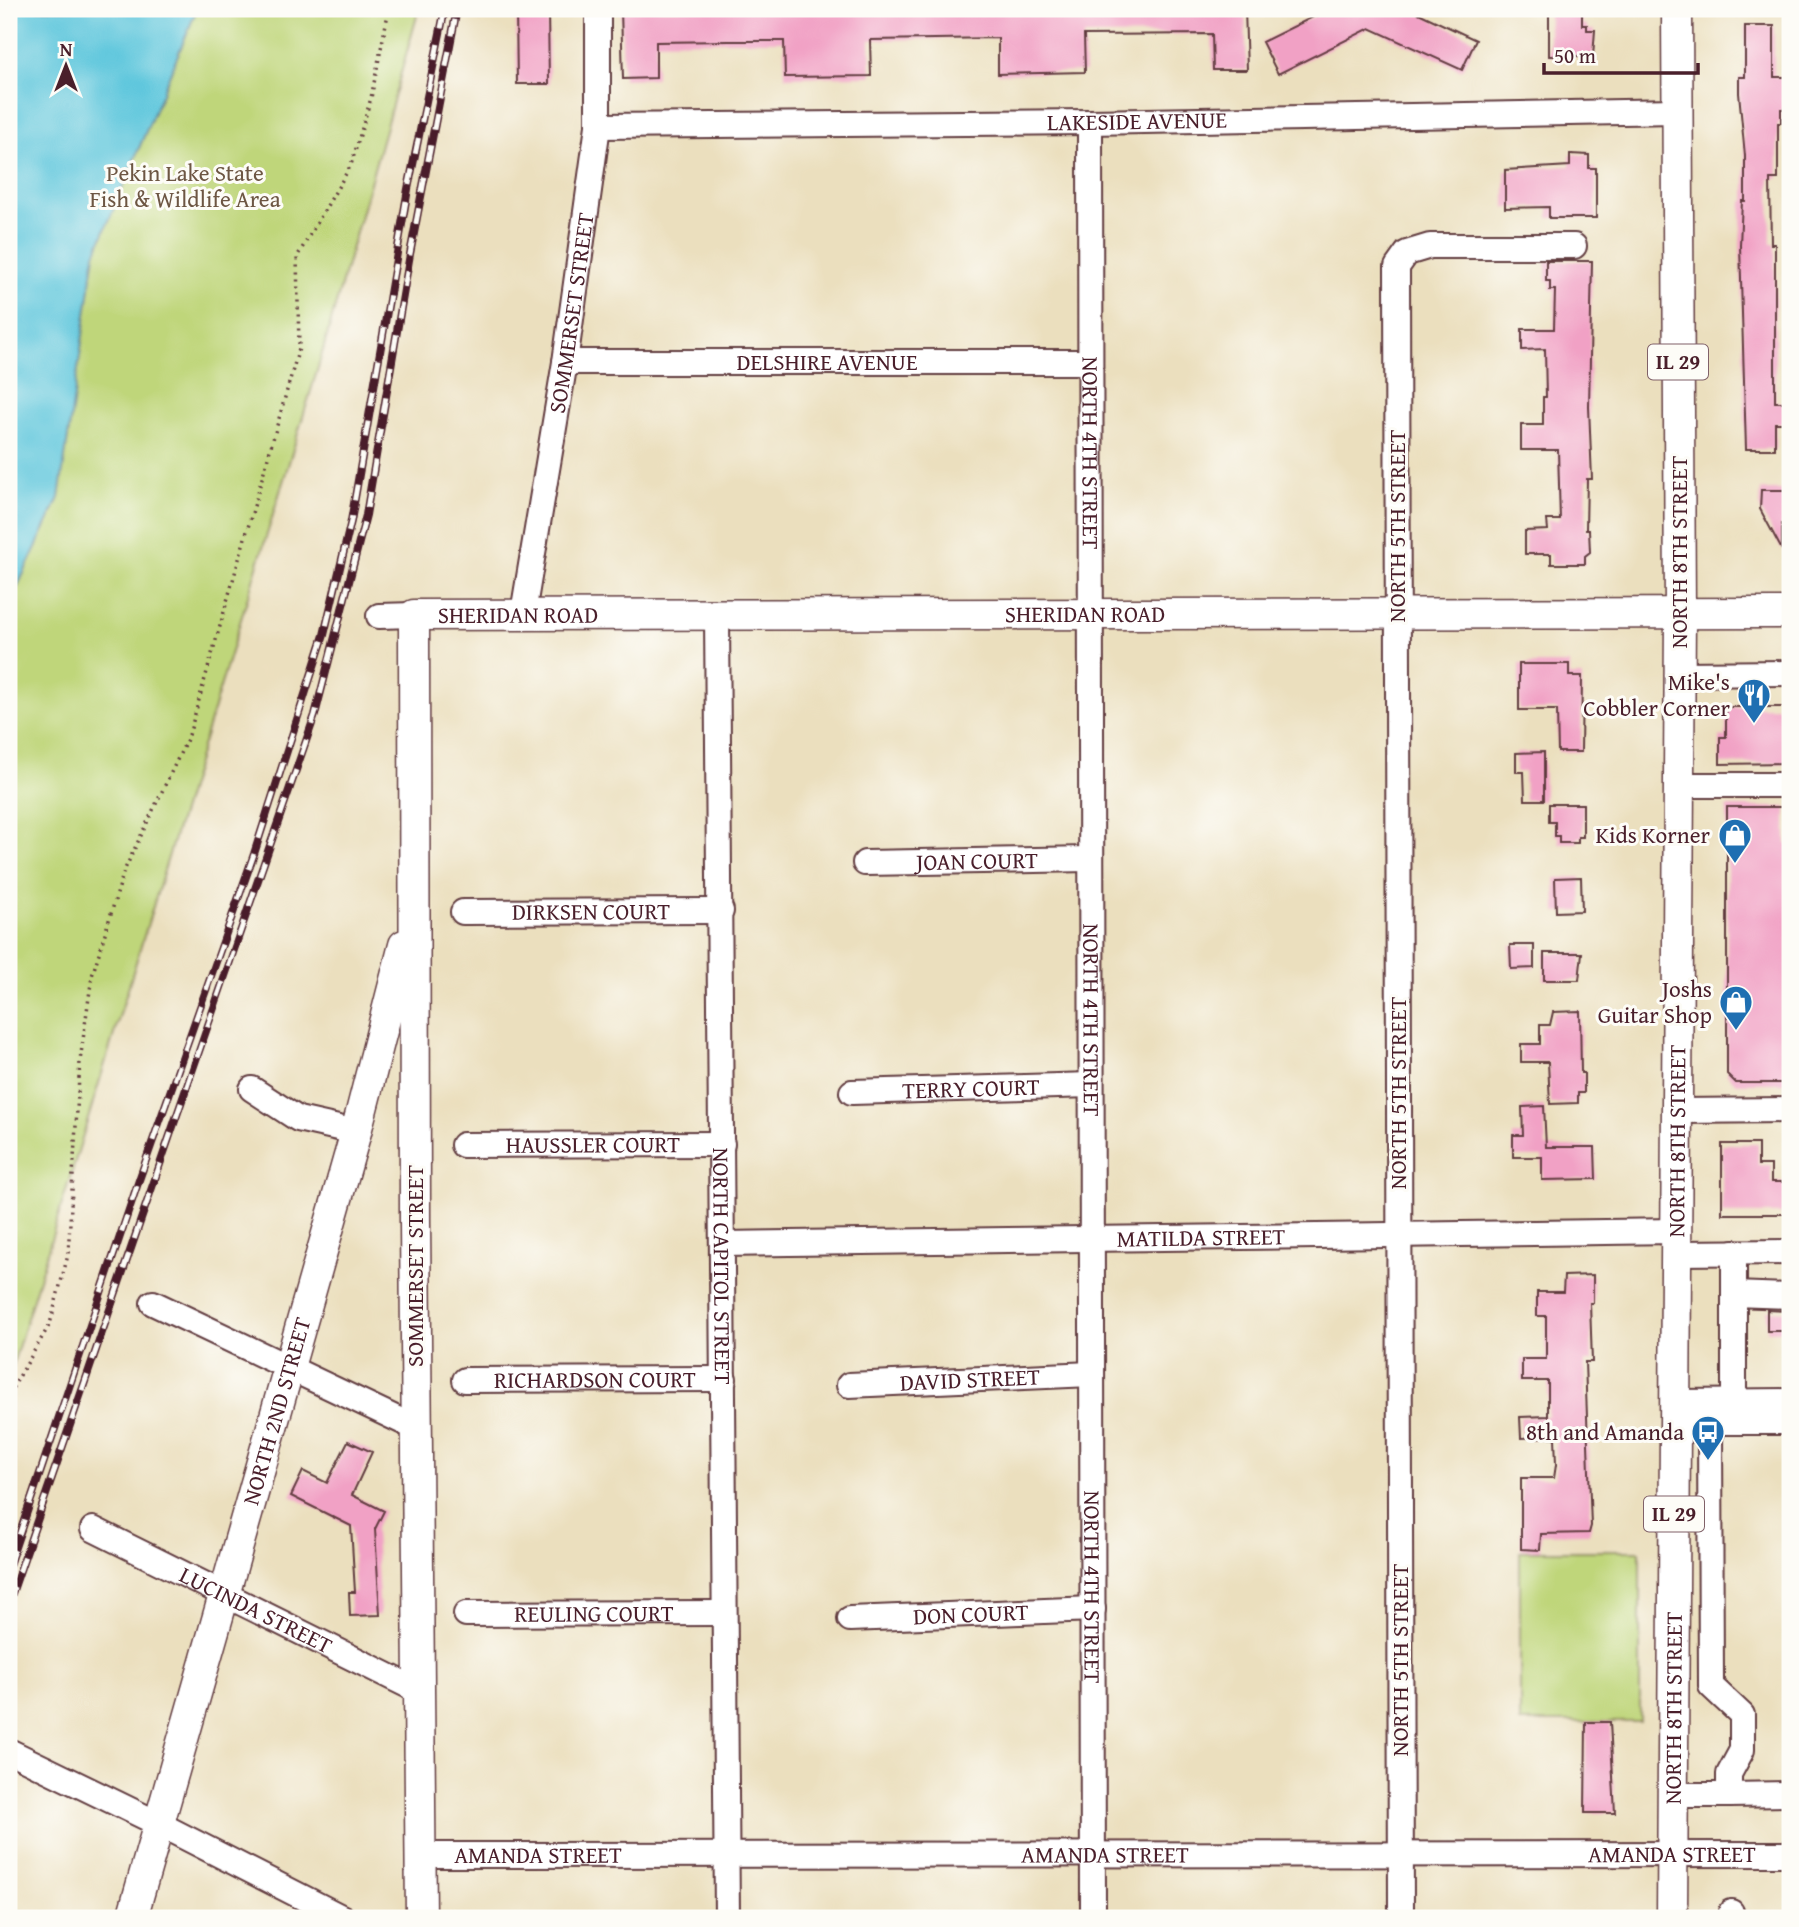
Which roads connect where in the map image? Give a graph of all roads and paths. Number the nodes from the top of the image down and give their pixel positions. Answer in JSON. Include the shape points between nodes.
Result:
{"nodes":[{"id":1,"x":389,"y":9,"type":"edge"},
{"id":2,"x":598,"y":9,"type":"edge"},
{"id":3,"x":1676,"y":9,"type":"edge"},
{"id":4,"x":1676,"y":111,"type":"junction"},
{"id":5,"x":1090,"y":122,"type":"junction"},
{"id":6,"x":598,"y":126,"type":"junction"},
{"id":7,"x":1574,"y":246,"type":"dead end"},
{"id":8,"x":565,"y":362,"type":"junction"},
{"id":9,"x":1090,"y":362,"type":"junction"},
{"id":10,"x":1398,"y":612,"type":"junction"},
{"id":11,"x":523,"y":613,"type":"junction"},
{"id":12,"x":1090,"y":613,"type":"junction"},
{"id":13,"x":1790,"y":613,"type":"edge"},
{"id":14,"x":1679,"y":614,"type":"junction"},
{"id":15,"x":414,"y":615,"type":"junction"},
{"id":16,"x":717,"y":615,"type":"junction"},
{"id":17,"x":379,"y":616,"type":"dead end"},
{"id":18,"x":1790,"y":673,"type":"edge"},
{"id":19,"x":1679,"y":674,"type":"junction"},
{"id":20,"x":1679,"y":785,"type":"junction"},
{"id":21,"x":1790,"y":785,"type":"edge"},
{"id":22,"x":1089,"y":859,"type":"junction"},
{"id":23,"x":865,"y":863,"type":"dead end"},
{"id":24,"x":415,"y":901,"type":"junction"},
{"id":25,"x":721,"y":911,"type":"junction"},
{"id":26,"x":463,"y":912,"type":"dead end"},
{"id":27,"x":1091,"y":1085,"type":"junction"},
{"id":28,"x":252,"y":1089,"type":"dead end"},
{"id":29,"x":852,"y":1092,"type":"dead end"},
{"id":30,"x":1790,"y":1110,"type":"edge"},
{"id":31,"x":1677,"y":1111,"type":"junction"},
{"id":32,"x":356,"y":1132,"type":"junction"},
{"id":33,"x":722,"y":1144,"type":"junction"},
{"id":34,"x":463,"y":1145,"type":"dead end"},
{"id":35,"x":1399,"y":1233,"type":"junction"},
{"id":36,"x":1090,"y":1237,"type":"junction"},
{"id":37,"x":1677,"y":1242,"type":"junction"},
{"id":38,"x":723,"y":1244,"type":"junction"},
{"id":39,"x":1734,"y":1252,"type":"junction"},
{"id":40,"x":1790,"y":1252,"type":"edge"},
{"id":41,"x":1734,"y":1294,"type":"junction"},
{"id":42,"x":1790,"y":1296,"type":"edge"},
{"id":43,"x":153,"y":1303,"type":"dead end"},
{"id":44,"x":288,"y":1369,"type":"junction"},
{"id":45,"x":1091,"y":1374,"type":"junction"},
{"id":46,"x":724,"y":1379,"type":"junction"},
{"id":47,"x":465,"y":1380,"type":"dead end"},
{"id":48,"x":849,"y":1385,"type":"dead end"},
{"id":49,"x":9,"y":1394,"type":"edge"},
{"id":50,"x":1734,"y":1401,"type":"junction"},
{"id":51,"x":1790,"y":1401,"type":"edge"},
{"id":52,"x":1676,"y":1412,"type":"junction"},
{"id":53,"x":1710,"y":1422,"type":"junction"},
{"id":54,"x":1790,"y":1422,"type":"edge"},
{"id":55,"x":416,"y":1428,"type":"junction"},
{"id":56,"x":93,"y":1529,"type":"dead end"},
{"id":57,"x":1711,"y":1578,"type":"junction"},
{"id":58,"x":1673,"y":1582,"type":"junction"},
{"id":59,"x":225,"y":1593,"type":"junction"},
{"id":60,"x":1093,"y":1609,"type":"junction"},
{"id":61,"x":723,"y":1613,"type":"junction"},
{"id":62,"x":466,"y":1614,"type":"dead end"},
{"id":63,"x":850,"y":1619,"type":"dead end"},
{"id":64,"x":1711,"y":1627,"type":"junction"},
{"id":65,"x":1673,"y":1628,"type":"junction"},
{"id":66,"x":421,"y":1692,"type":"junction"},
{"id":67,"x":9,"y":1752,"type":"edge"},
{"id":68,"x":1790,"y":1794,"type":"edge"},
{"id":69,"x":1728,"y":1795,"type":"junction"},
{"id":70,"x":1673,"y":1796,"type":"junction"},
{"id":71,"x":159,"y":1824,"type":"junction"},
{"id":72,"x":1092,"y":1853,"type":"junction"},
{"id":73,"x":1400,"y":1853,"type":"junction"},
{"id":74,"x":726,"y":1854,"type":"junction"},
{"id":75,"x":1672,"y":1854,"type":"junction"},
{"id":76,"x":1790,"y":1854,"type":"edge"},
{"id":77,"x":421,"y":1855,"type":"junction"},
{"id":78,"x":132,"y":1918,"type":"edge"},
{"id":79,"x":342,"y":1918,"type":"edge"},
{"id":80,"x":421,"y":1918,"type":"edge"},
{"id":81,"x":727,"y":1918,"type":"edge"},
{"id":82,"x":1093,"y":1918,"type":"edge"},
{"id":83,"x":1401,"y":1918,"type":"edge"},
{"id":84,"x":1672,"y":1918,"type":"edge"}],
"edges":[{"from":1,"to":49,"type":"path","via":[[351,165],[297,257],[299,348],[190,735],[124,871],[92,976],[80,1061],[68,1255],[50,1324]]},
{"from":2,"to":6,"type":"street","name":"SOMMERSET STREET"},
{"from":3,"to":4,"type":"main road","number":"IL 29"},
{"from":4,"to":5,"type":"street","name":"LAKESIDE AVENUE"},
{"from":4,"to":14,"type":"main road","name":"NORTH 8TH STREET","number":"IL 29"},
{"from":5,"to":6,"type":"street","name":"LAKESIDE AVENUE"},
{"from":5,"to":9,"type":"street","name":"NORTH 4TH STREET"},
{"from":6,"to":8,"type":"street","name":"SOMMERSET STREET"},
{"from":7,"to":10,"type":"street","name":"NORTH 5TH STREET","via":[[1416,248],[1397,267]]},
{"from":8,"to":9,"type":"street","name":"DELSHIRE AVENUE"},
{"from":8,"to":11,"type":"street","name":"SOMMERSET STREET"},
{"from":9,"to":12,"type":"street","name":"NORTH 4TH STREET"},
{"from":10,"to":12,"type":"main road","name":"SHERIDAN ROAD"},
{"from":10,"to":14,"type":"main road","name":"SHERIDAN ROAD"},
{"from":10,"to":35,"type":"street","name":"NORTH 5TH STREET"},
{"from":11,"to":15,"type":"main road","name":"SHERIDAN ROAD"},
{"from":11,"to":16,"type":"main road","name":"SHERIDAN ROAD"},
{"from":12,"to":16,"type":"main road","name":"SHERIDAN ROAD"},
{"from":12,"to":22,"type":"street","name":"NORTH 4TH STREET"},
{"from":13,"to":14,"type":"main road","name":"SHERIDAN ROAD"},
{"from":14,"to":19,"type":"main road","name":"NORTH 8TH STREET","number":"IL 29"},
{"from":15,"to":17,"type":"street","name":"SHERIDAN ROAD"},
{"from":15,"to":24,"type":"main road","name":"SOMMERSET STREET"},
{"from":16,"to":25,"type":"street","name":"NORTH CAPITOL STREET"},
{"from":18,"to":19,"type":"street"},
{"from":19,"to":20,"type":"main road","name":"NORTH 8TH STREET","number":"IL 29"},
{"from":20,"to":21,"type":"street"},
{"from":20,"to":31,"type":"main road","name":"NORTH 8TH STREET","number":"IL 29"},
{"from":22,"to":23,"type":"street","name":"JOAN COURT"},
{"from":22,"to":27,"type":"street","name":"NORTH 4TH STREET"},
{"from":24,"to":32,"type":"main road","name":"NORTH 2ND STREET"},
{"from":24,"to":55,"type":"main road","name":"SOMMERSET STREET"},
{"from":25,"to":26,"type":"street","name":"DIRKSEN COURT"},
{"from":25,"to":33,"type":"street","name":"NORTH CAPITOL STREET"},
{"from":27,"to":29,"type":"street","name":"TERRY COURT"},
{"from":27,"to":36,"type":"street","name":"NORTH 4TH STREET"},
{"from":28,"to":32,"type":"street","via":[[298,1119]]},
{"from":30,"to":31,"type":"street"},
{"from":31,"to":37,"type":"main road","name":"NORTH 8TH STREET","number":"IL 29"},
{"from":32,"to":44,"type":"main road","name":"NORTH 2ND STREET"},
{"from":33,"to":34,"type":"street","name":"HAUSSLER COURT"},
{"from":33,"to":38,"type":"street","name":"NORTH CAPITOL STREET"},
{"from":35,"to":36,"type":"street","name":"MATILDA STREET"},
{"from":35,"to":37,"type":"street","name":"MATILDA STREET"},
{"from":35,"to":73,"type":"street","name":"NORTH 5TH STREET"},
{"from":36,"to":38,"type":"street","name":"MATILDA STREET"},
{"from":36,"to":45,"type":"street","name":"NORTH 4TH STREET"},
{"from":37,"to":39,"type":"street","name":"MATILDA STREET"},
{"from":37,"to":52,"type":"main road","name":"NORTH 8TH STREET","number":"IL 29"},
{"from":38,"to":46,"type":"street","name":"NORTH CAPITOL STREET"},
{"from":39,"to":40,"type":"street","name":"MATILDA STREET"},
{"from":39,"to":41,"type":"street"},
{"from":41,"to":42,"type":"street"},
{"from":41,"to":50,"type":"street"},
{"from":43,"to":44,"type":"street"},
{"from":44,"to":55,"type":"street"},
{"from":44,"to":59,"type":"main road","name":"NORTH 2ND STREET"},
{"from":45,"to":48,"type":"street","name":"DAVID STREET"},
{"from":45,"to":60,"type":"street","name":"NORTH 4TH STREET"},
{"from":46,"to":47,"type":"street","name":"RICHARDSON COURT"},
{"from":46,"to":61,"type":"street","name":"NORTH CAPITOL STREET"},
{"from":50,"to":51,"type":"street"},
{"from":50,"to":52,"type":"street"},
{"from":52,"to":53,"type":"street"},
{"from":52,"to":58,"type":"main road","name":"NORTH 8TH STREET","number":"IL 29"},
{"from":53,"to":54,"type":"street"},
{"from":53,"to":57,"type":"street"},
{"from":55,"to":66,"type":"main road","name":"SOMMERSET STREET"},
{"from":56,"to":59,"type":"street","name":"LUCINDA STREET"},
{"from":57,"to":58,"type":"street"},
{"from":57,"to":64,"type":"street"},
{"from":58,"to":65,"type":"main road","name":"NORTH 8TH STREET","number":"IL 29"},
{"from":59,"to":66,"type":"street","name":"LUCINDA STREET"},
{"from":59,"to":71,"type":"main road","name":"NORTH 2ND STREET"},
{"from":60,"to":63,"type":"street","name":"DON COURT"},
{"from":60,"to":72,"type":"street","name":"NORTH 4TH STREET"},
{"from":61,"to":62,"type":"street","name":"REULING COURT"},
{"from":61,"to":74,"type":"street","name":"NORTH CAPITOL STREET"},
{"from":64,"to":65,"type":"street"},
{"from":64,"to":69,"type":"street","via":[[1711,1686],[1742,1715],[1742,1750],[1729,1774]]},
{"from":65,"to":70,"type":"main road","name":"NORTH 8TH STREET","number":"IL 29"},
{"from":66,"to":77,"type":"main road","name":"SOMMERSET STREET"},
{"from":67,"to":71,"type":"street"},
{"from":68,"to":69,"type":"street"},
{"from":69,"to":70,"type":"street"},
{"from":70,"to":75,"type":"main road","name":"NORTH 8TH STREET","number":"IL 29"},
{"from":71,"to":78,"type":"main road","name":"NORTH 2ND STREET"},
{"from":71,"to":79,"type":"street"},
{"from":72,"to":73,"type":"street","name":"AMANDA STREET"},
{"from":72,"to":74,"type":"street","name":"AMANDA STREET"},
{"from":72,"to":82,"type":"street","name":"NORTH 4TH STREET"},
{"from":73,"to":75,"type":"street","name":"AMANDA STREET"},
{"from":73,"to":83,"type":"street","name":"NORTH 5TH STREET"},
{"from":74,"to":77,"type":"street","name":"AMANDA STREET"},
{"from":74,"to":81,"type":"street","name":"NORTH CAPITOL STREET"},
{"from":75,"to":76,"type":"street","name":"AMANDA STREET"},
{"from":75,"to":84,"type":"main road","name":"NORTH 8TH STREET","number":"IL 29"},
{"from":77,"to":80,"type":"main road","name":"SOMMERSET STREET"}]}
